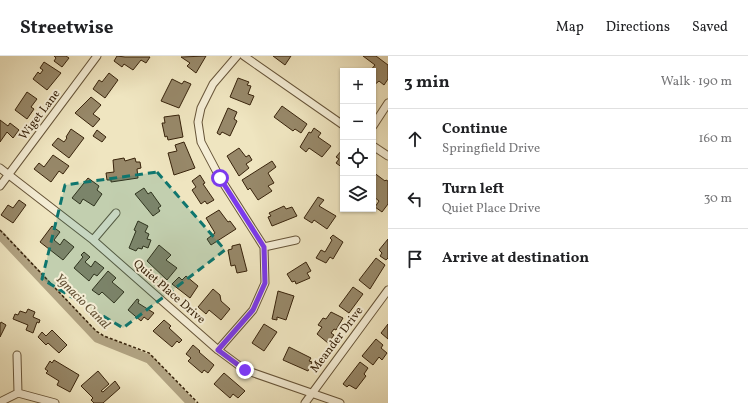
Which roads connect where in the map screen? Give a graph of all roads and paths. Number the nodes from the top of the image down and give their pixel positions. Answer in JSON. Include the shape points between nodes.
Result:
{"nodes":[{"id":1,"x":97,"y":56,"type":"edge"},
{"id":2,"x":237,"y":56,"type":"edge"},
{"id":3,"x":244,"y":56,"type":"edge"},
{"id":4,"x":388,"y":103,"type":"edge"},
{"id":5,"x":376,"y":121,"type":"edge"},
{"id":6,"x":340,"y":123,"type":"edge"},
{"id":7,"x":376,"y":148,"type":"edge"},
{"id":8,"x":388,"y":156,"type":"edge"},
{"id":9,"x":0,"y":168,"type":"edge"},
{"id":10,"x":9,"y":175,"type":"junction"},
{"id":11,"x":0,"y":186,"type":"edge"},
{"id":12,"x":116,"y":213,"type":"dead end"},
{"id":13,"x":0,"y":230,"type":"edge"},
{"id":14,"x":93,"y":240,"type":"junction"},
{"id":15,"x":296,"y":240,"type":"dead end"},
{"id":16,"x":264,"y":247,"type":"junction"},
{"id":17,"x":388,"y":290,"type":"edge"},
{"id":18,"x":218,"y":350,"type":"junction"},
{"id":19,"x":17,"y":355,"type":"dead end"},
{"id":20,"x":18,"y":393,"type":"junction"},
{"id":21,"x":311,"y":393,"type":"junction"},
{"id":22,"x":0,"y":402,"type":"edge"},
{"id":23,"x":55,"y":403,"type":"edge"},
{"id":24,"x":198,"y":403,"type":"edge"},
{"id":25,"x":305,"y":403,"type":"edge"},
{"id":26,"x":340,"y":403,"type":"edge"}],
"edges":[{"from":1,"to":10,"type":"street","name":"Wiget Lane"},
{"from":2,"to":16,"type":"street","via":[[213,84],[201,108],[198,122],[201,142],[216,172]]},
{"from":3,"to":6,"type":"street"},
{"from":4,"to":5,"type":"street"},
{"from":7,"to":8,"type":"street"},
{"from":9,"to":10,"type":"street","name":"Quiet Place Drive"},
{"from":10,"to":11,"type":"street","name":"Wiget Lane"},
{"from":10,"to":14,"type":"street","name":"Quiet Place Drive"},
{"from":12,"to":14,"type":"street"},
{"from":13,"to":24,"type":"path","via":[[96,331],[149,353]]},
{"from":14,"to":18,"type":"street","name":"Quiet Place Drive"},
{"from":15,"to":16,"type":"street"},
{"from":16,"to":18,"type":"street","via":[[265,283],[253,310]]},
{"from":17,"to":21,"type":"street","name":"Meander Drive"},
{"from":18,"to":21,"type":"street","name":"Quiet Place Drive","via":[[245,370]]},
{"from":19,"to":20,"type":"street"},
{"from":20,"to":22,"type":"street"},
{"from":20,"to":23,"type":"street"},
{"from":21,"to":25,"type":"street","name":"Meander Drive"},
{"from":21,"to":26,"type":"street","name":"Quiet Place Drive"}]}
